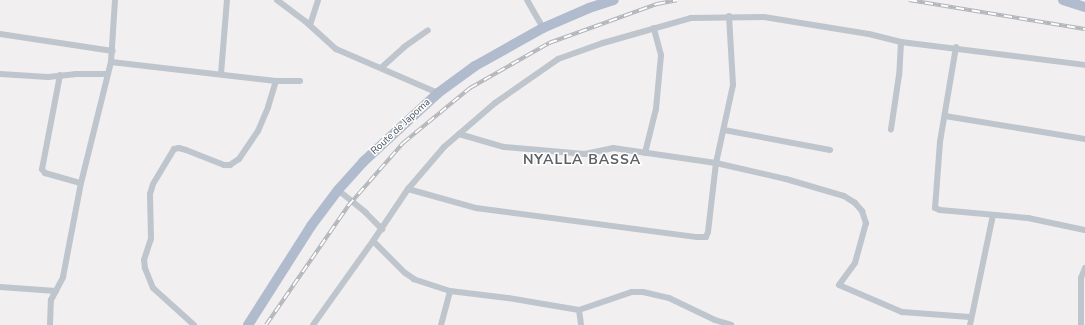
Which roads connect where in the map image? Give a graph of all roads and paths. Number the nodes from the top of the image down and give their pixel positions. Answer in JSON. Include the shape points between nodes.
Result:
{"nodes":[{"id":1,"x":115,"y":0,"type":"edge"},
{"id":2,"x":227,"y":0,"type":"edge"},
{"id":3,"x":277,"y":0,"type":"edge"},
{"id":4,"x":318,"y":0,"type":"edge"},
{"id":5,"x":527,"y":0,"type":"edge"},
{"id":6,"x":614,"y":0,"type":"edge"},
{"id":7,"x":1062,"y":0,"type":"edge"},
{"id":8,"x":588,"y":4,"type":"edge"},
{"id":9,"x":1085,"y":7,"type":"edge"},
{"id":10,"x":729,"y":16,"type":"junction"},
{"id":11,"x":310,"y":25,"type":"junction"},
{"id":12,"x":543,"y":28,"type":"junction"},
{"id":13,"x":654,"y":28,"type":"junction"},
{"id":14,"x":428,"y":30,"type":"dead end"},
{"id":15,"x":0,"y":34,"type":"edge"},
{"id":16,"x":901,"y":42,"type":"junction"},
{"id":17,"x":956,"y":47,"type":"junction"},
{"id":18,"x":113,"y":51,"type":"junction"},
{"id":19,"x":111,"y":62,"type":"junction"},
{"id":20,"x":1085,"y":65,"type":"edge"},
{"id":21,"x":381,"y":68,"type":"junction"},
{"id":22,"x":0,"y":74,"type":"edge"},
{"id":23,"x":108,"y":74,"type":"junction"},
{"id":24,"x":221,"y":74,"type":"junction"},
{"id":25,"x":60,"y":75,"type":"junction"},
{"id":26,"x":276,"y":81,"type":"junction"},
{"id":27,"x":300,"y":81,"type":"dead end"},
{"id":28,"x":438,"y":93,"type":"junction"},
{"id":29,"x":945,"y":116,"type":"junction"},
{"id":30,"x":891,"y":129,"type":"dead end"},
{"id":31,"x":724,"y":130,"type":"junction"},
{"id":32,"x":459,"y":134,"type":"junction"},
{"id":33,"x":1085,"y":139,"type":"edge"},
{"id":34,"x":830,"y":150,"type":"dead end"},
{"id":35,"x":645,"y":153,"type":"junction"},
{"id":36,"x":716,"y":163,"type":"junction"},
{"id":37,"x":81,"y":183,"type":"junction"},
{"id":38,"x":408,"y":188,"type":"junction"},
{"id":39,"x":338,"y":190,"type":"junction"},
{"id":40,"x":993,"y":215,"type":"junction"},
{"id":41,"x":382,"y":229,"type":"junction"},
{"id":42,"x":1085,"y":230,"type":"edge"},
{"id":43,"x":373,"y":242,"type":"junction"},
{"id":44,"x":1085,"y":268,"type":"edge"},
{"id":45,"x":0,"y":287,"type":"edge"},
{"id":46,"x":56,"y":291,"type":"junction"},
{"id":47,"x":450,"y":291,"type":"junction"},
{"id":48,"x":579,"y":310,"type":"junction"},
{"id":49,"x":970,"y":317,"type":"junction"},
{"id":50,"x":50,"y":325,"type":"edge"},
{"id":51,"x":194,"y":325,"type":"edge"},
{"id":52,"x":248,"y":325,"type":"edge"},
{"id":53,"x":313,"y":325,"type":"edge"},
{"id":54,"x":441,"y":325,"type":"edge"},
{"id":55,"x":581,"y":325,"type":"edge"},
{"id":56,"x":731,"y":325,"type":"edge"},
{"id":57,"x":970,"y":325,"type":"edge"},
{"id":58,"x":1081,"y":325,"type":"edge"}],
"edges":[{"from":1,"to":18,"type":"street"},
{"from":2,"to":24,"type":"street"},
{"from":3,"to":11,"type":"street"},
{"from":4,"to":11,"type":"street"},
{"from":5,"to":12,"type":"street"},
{"from":6,"to":8,"type":"main road","name":"Route de Japoma"},
{"from":7,"to":9,"type":"main road"},
{"from":8,"to":12,"type":"main road","name":"Route de Japoma"},
{"from":10,"to":13,"type":"street","via":[[687,19]]},
{"from":10,"to":16,"type":"street","via":[[775,18]]},
{"from":10,"to":31,"type":"street","via":[[733,85]]},
{"from":11,"to":21,"type":"street","via":[[336,49]]},
{"from":12,"to":28,"type":"main road","name":"Route de Japoma","via":[[475,66]]},
{"from":13,"to":32,"type":"street","via":[[603,43],[553,62]]},
{"from":13,"to":35,"type":"street","via":[[661,55],[656,109]]},
{"from":14,"to":21,"type":"street"},
{"from":15,"to":18,"type":"street"},
{"from":16,"to":17,"type":"street"},
{"from":16,"to":30,"type":"street"},
{"from":17,"to":20,"type":"street"},
{"from":17,"to":29,"type":"street"},
{"from":18,"to":19,"type":"street"},
{"from":19,"to":23,"type":"street"},
{"from":19,"to":24,"type":"street"},
{"from":21,"to":28,"type":"street"},
{"from":22,"to":25,"type":"street","via":[[48,77]]},
{"from":23,"to":25,"type":"street"},
{"from":23,"to":37,"type":"street"},
{"from":24,"to":26,"type":"street"},
{"from":25,"to":37,"type":"street","via":[[42,169],[45,173]]},
{"from":26,"to":27,"type":"street"},
{"from":26,"to":51,"type":"street","via":[[258,131],[238,159],[230,165],[224,165],[186,150],[174,149],[153,184],[150,194],[151,239],[144,260],[145,268],[153,288]]},
{"from":28,"to":39,"type":"main road","name":"Route de Japoma","via":[[363,162]]},
{"from":29,"to":33,"type":"street"},
{"from":29,"to":40,"type":"street","via":[[934,206],[940,210]]},
{"from":31,"to":34,"type":"street"},
{"from":31,"to":36,"type":"street"},
{"from":32,"to":35,"type":"street","via":[[504,147],[585,154],[613,148]]},
{"from":32,"to":38,"type":"street"},
{"from":35,"to":36,"type":"street"},
{"from":36,"to":38,"type":"street","via":[[708,232],[702,237],[476,208]]},
{"from":36,"to":49,"type":"street","via":[[803,183],[844,196],[855,203],[865,217],[866,223],[855,263],[839,285],[902,312]]},
{"from":37,"to":46,"type":"street","via":[[63,277]]},
{"from":38,"to":41,"type":"street"},
{"from":39,"to":41,"type":"street"},
{"from":39,"to":52,"type":"main road","name":"Route de Japoma","via":[[311,226]]},
{"from":40,"to":42,"type":"street","via":[[1028,218]]},
{"from":40,"to":49,"type":"street"},
{"from":41,"to":43,"type":"street"},
{"from":43,"to":47,"type":"street","via":[[405,273]]},
{"from":43,"to":53,"type":"street"},
{"from":44,"to":58,"type":"street","via":[[1081,278]]},
{"from":45,"to":46,"type":"street"},
{"from":46,"to":50,"type":"street","via":[[50,309]]},
{"from":47,"to":48,"type":"street"},
{"from":47,"to":54,"type":"street"},
{"from":48,"to":55,"type":"street"},
{"from":48,"to":56,"type":"street","via":[[632,292],[644,292],[669,298]]},
{"from":49,"to":57,"type":"street"}]}
